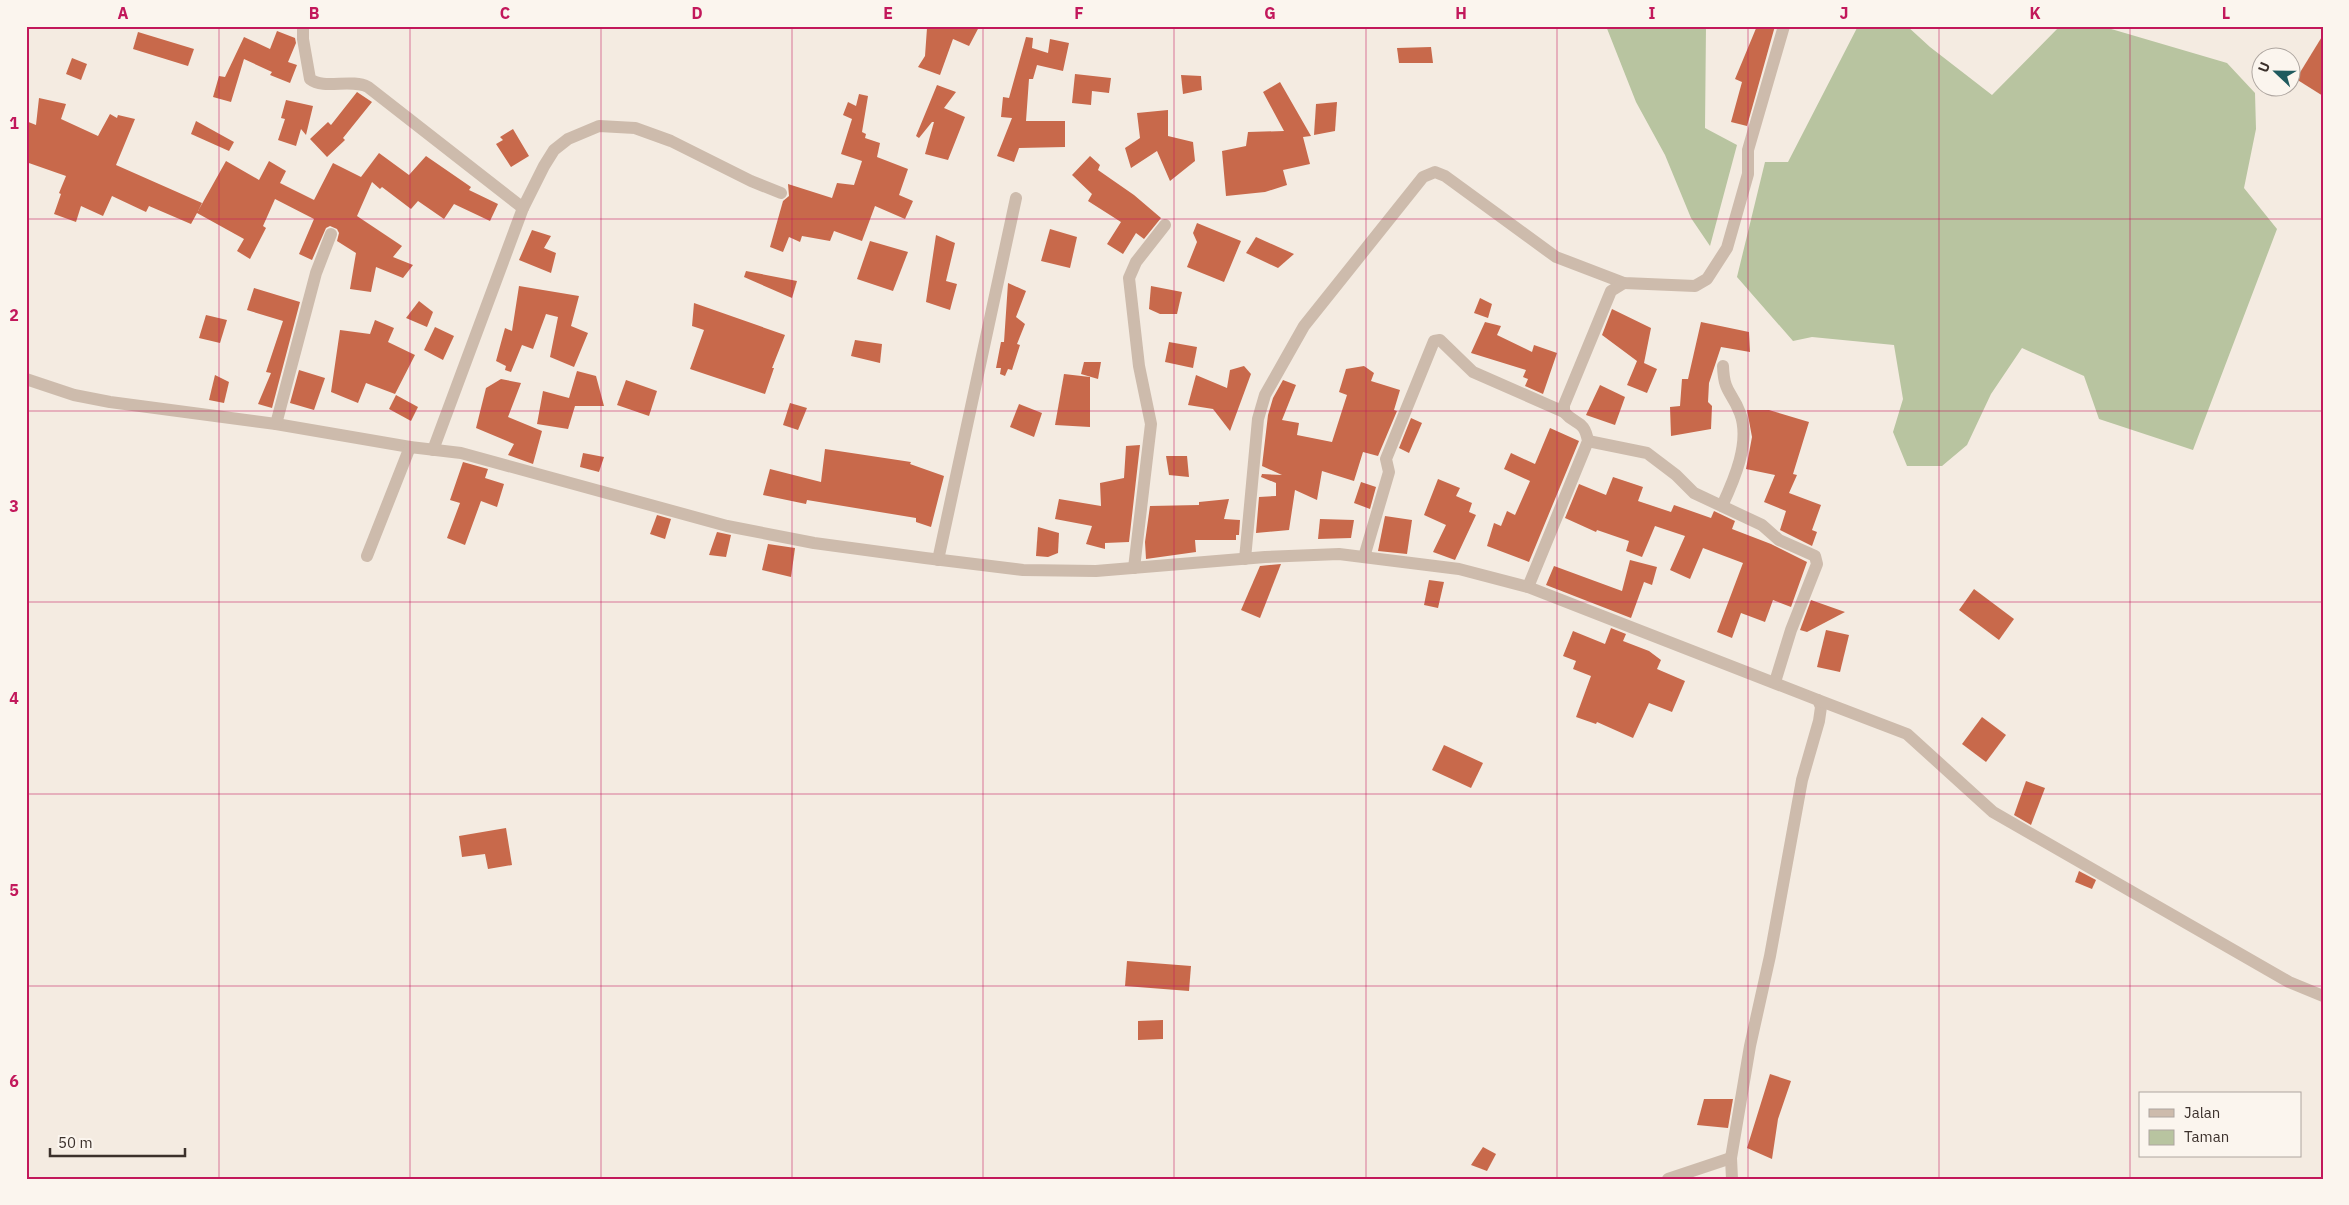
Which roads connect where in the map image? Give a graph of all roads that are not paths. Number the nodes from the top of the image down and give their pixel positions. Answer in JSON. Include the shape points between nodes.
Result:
{"nodes":[{"id":1,"x":303,"y":26,"type":"edge"},
{"id":2,"x":1784,"y":26,"type":"edge"},
{"id":3,"x":781,"y":193,"type":"dead end"},
{"id":4,"x":1016,"y":198,"type":"dead end"},
{"id":5,"x":523,"y":208,"type":"junction"},
{"id":6,"x":1165,"y":225,"type":"dead end"},
{"id":7,"x":331,"y":234,"type":"dead end"},
{"id":8,"x":1624,"y":283,"type":"junction"},
{"id":9,"x":1723,"y":366,"type":"dead end"},
{"id":10,"x":26,"y":379,"type":"edge"},
{"id":11,"x":1564,"y":412,"type":"junction"},
{"id":12,"x":276,"y":424,"type":"junction"},
{"id":13,"x":1588,"y":442,"type":"junction"},
{"id":14,"x":410,"y":447,"type":"junction"},
{"id":15,"x":433,"y":450,"type":"junction"},
{"id":16,"x":1722,"y":506,"type":"junction"},
{"id":17,"x":367,"y":556,"type":"dead end"},
{"id":18,"x":1364,"y":557,"type":"junction"},
{"id":19,"x":1245,"y":559,"type":"junction"},
{"id":20,"x":938,"y":560,"type":"junction"},
{"id":21,"x":1134,"y":568,"type":"junction"},
{"id":22,"x":1528,"y":587,"type":"junction"},
{"id":23,"x":1775,"y":682,"type":"junction"},
{"id":24,"x":1818,"y":700,"type":"junction"},
{"id":25,"x":2323,"y":996,"type":"edge"},
{"id":26,"x":1730,"y":1158,"type":"junction"},
{"id":27,"x":1668,"y":1179,"type":"edge"},
{"id":28,"x":1732,"y":1179,"type":"edge"}],
"edges":[{"from":1,"to":5,"type":"street","via":[[310,79],[318,83],[356,82],[368,87]]},
{"from":2,"to":8,"type":"street","via":[[1748,150],[1748,174],[1727,248],[1707,279],[1695,286]]},
{"from":3,"to":5,"type":"street","via":[[750,181],[671,140],[635,128],[599,126],[568,139],[554,150]]},
{"from":4,"to":20,"type":"street"},
{"from":5,"to":15,"type":"street"},
{"from":6,"to":21,"type":"street","via":[[1136,262],[1129,278],[1139,366],[1151,424]]},
{"from":7,"to":12,"type":"street","via":[[316,273]]},
{"from":8,"to":11,"type":"street","via":[[1611,291]]},
{"from":8,"to":19,"type":"street","via":[[1550,253],[1445,176],[1435,172],[1423,177],[1304,326],[1270,385],[1258,419]]},
{"from":9,"to":16,"type":"street","via":[[1725,387],[1742,418],[1743,439],[1740,460]]},
{"from":10,"to":12,"type":"street","via":[[74,395],[110,402]]},
{"from":11,"to":13,"type":"street","via":[[1582,423]]},
{"from":11,"to":18,"type":"street","via":[[1477,374],[1440,340],[1434,341],[1386,459],[1389,472]]},
{"from":12,"to":14,"type":"street"},
{"from":13,"to":16,"type":"street","via":[[1647,453],[1694,493]]},
{"from":13,"to":22,"type":"street"},
{"from":14,"to":15,"type":"street"},
{"from":14,"to":17,"type":"street"},
{"from":15,"to":20,"type":"street","via":[[461,453],[727,526]]},
{"from":16,"to":23,"type":"street","via":[[1762,525],[1779,540],[1808,551],[1817,559]]},
{"from":18,"to":19,"type":"street","via":[[1339,554]]},
{"from":18,"to":22,"type":"street","via":[[1460,569]]},
{"from":19,"to":21,"type":"street"},
{"from":20,"to":21,"type":"street","via":[[1023,570]]},
{"from":22,"to":23,"type":"street"},
{"from":23,"to":24,"type":"street"},
{"from":24,"to":25,"type":"street","via":[[1907,734],[1993,812],[2288,982]]},
{"from":24,"to":26,"type":"street","via":[[1819,721],[1800,790]]},
{"from":26,"to":27,"type":"street"},
{"from":26,"to":28,"type":"street"}]}
